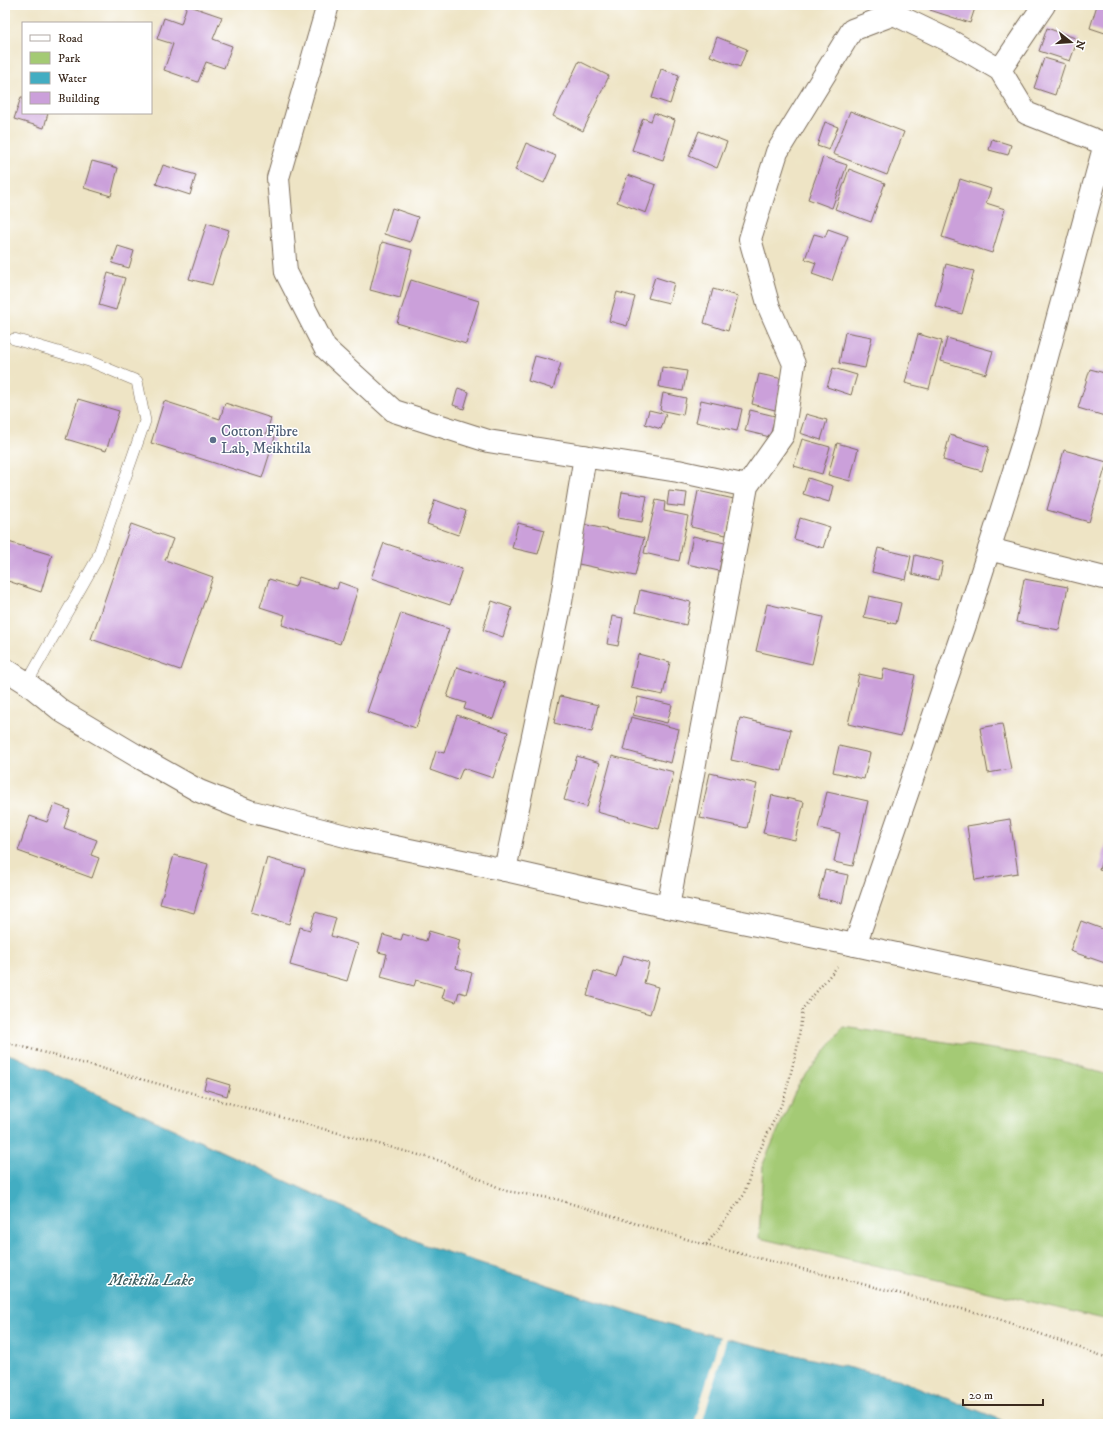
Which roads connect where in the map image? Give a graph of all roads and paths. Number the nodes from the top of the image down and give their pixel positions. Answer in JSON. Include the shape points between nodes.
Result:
{"nodes":[{"id":1,"x":328,"y":5,"type":"edge"},
{"id":2,"x":1044,"y":5,"type":"edge"},
{"id":3,"x":896,"y":9,"type":"edge"},
{"id":4,"x":1000,"y":70,"type":"junction"},
{"id":5,"x":1106,"y":144,"type":"edge"},
{"id":6,"x":14,"y":339,"type":"dead end"},
{"id":7,"x":585,"y":456,"type":"junction"},
{"id":8,"x":747,"y":486,"type":"junction"},
{"id":9,"x":989,"y":550,"type":"junction"},
{"id":10,"x":1108,"y":579,"type":"edge"},
{"id":11,"x":5,"y":669,"type":"edge"},
{"id":12,"x":27,"y":683,"type":"junction"},
{"id":13,"x":505,"y":870,"type":"junction"},
{"id":14,"x":668,"y":907,"type":"junction"},
{"id":15,"x":855,"y":945,"type":"junction"},
{"id":16,"x":1108,"y":1000,"type":"edge"},
{"id":17,"x":5,"y":1042,"type":"edge"},
{"id":18,"x":706,"y":1245,"type":"junction"},
{"id":19,"x":1108,"y":1358,"type":"edge"}],
"edges":[{"from":1,"to":7,"type":"street","via":[[278,178],[286,272],[325,348],[394,411],[488,442]]},
{"from":2,"to":4,"type":"street"},
{"from":3,"to":4,"type":"street"},
{"from":3,"to":8,"type":"street","via":[[852,30],[777,152],[750,239],[768,307],[794,364],[784,435]]},
{"from":4,"to":5,"type":"street","via":[[1026,113]]},
{"from":5,"to":9,"type":"street","via":[[1027,430]]},
{"from":6,"to":12,"type":"lane","via":[[89,361],[138,381],[146,421],[97,559]]},
{"from":7,"to":8,"type":"street","via":[[678,471]]},
{"from":7,"to":13,"type":"street","via":[[561,602]]},
{"from":8,"to":14,"type":"street"},
{"from":9,"to":10,"type":"street"},
{"from":9,"to":15,"type":"street"},
{"from":11,"to":12,"type":"street"},
{"from":12,"to":13,"type":"street","via":[[63,712],[137,756],[199,790],[249,811],[357,839]]},
{"from":13,"to":14,"type":"street"},
{"from":14,"to":15,"type":"street"},
{"from":15,"to":16,"type":"street"},
{"from":15,"to":18,"type":"path","via":[[803,1008],[797,1049],[784,1099],[758,1154],[743,1196]]},
{"from":17,"to":18,"type":"path","via":[[441,1161],[506,1191],[556,1199]]},
{"from":18,"to":19,"type":"path","via":[[990,1316]]}]}
